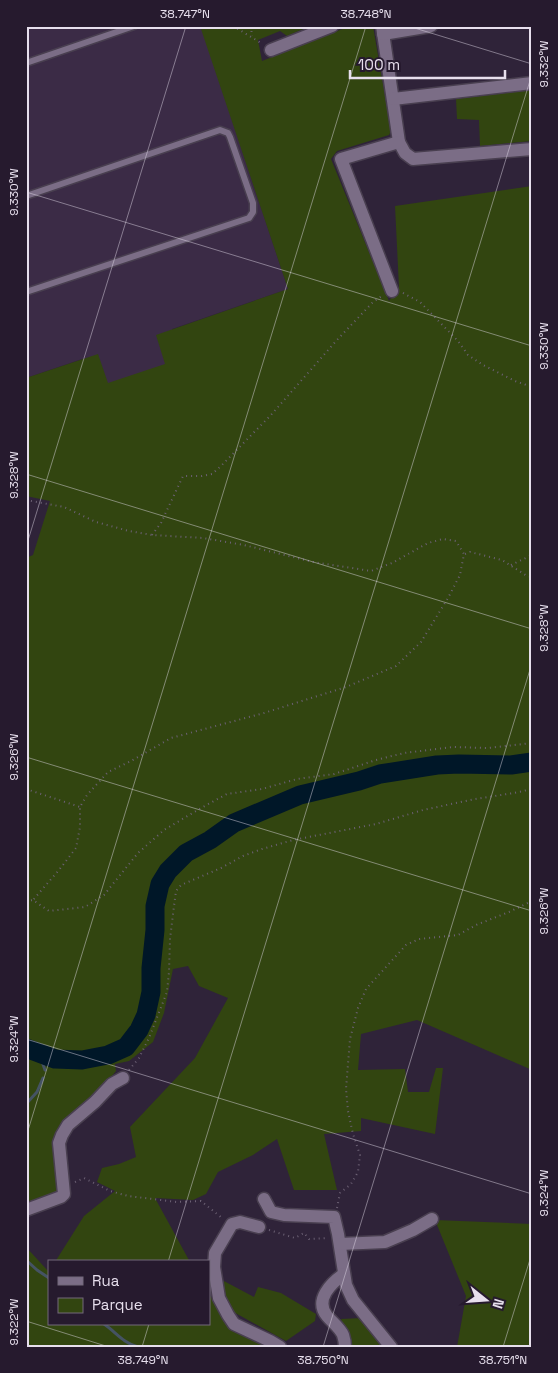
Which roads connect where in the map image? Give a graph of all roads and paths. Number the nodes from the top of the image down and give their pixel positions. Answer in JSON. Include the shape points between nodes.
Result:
{"nodes":[{"id":1,"x":134,"y":26,"type":"edge"},
{"id":2,"x":233,"y":26,"type":"edge"},
{"id":3,"x":250,"y":26,"type":"edge"},
{"id":4,"x":332,"y":26,"type":"edge"},
{"id":5,"x":431,"y":26,"type":"edge"},
{"id":6,"x":382,"y":30,"type":"edge"},
{"id":7,"x":252,"y":38,"type":"junction"},
{"id":8,"x":272,"y":50,"type":"joint"},
{"id":9,"x":26,"y":62,"type":"edge"},
{"id":10,"x":532,"y":83,"type":"edge"},
{"id":11,"x":393,"y":99,"type":"junction"},
{"id":12,"x":399,"y":142,"type":"junction"},
{"id":13,"x":532,"y":148,"type":"edge"},
{"id":14,"x":26,"y":196,"type":"edge"},
{"id":15,"x":392,"y":291,"type":"junction"},
{"id":16,"x":26,"y":292,"type":"edge"},
{"id":17,"x":532,"y":387,"type":"edge"},
{"id":18,"x":26,"y":500,"type":"edge"},
{"id":19,"x":152,"y":535,"type":"junction"},
{"id":20,"x":464,"y":554,"type":"junction"},
{"id":21,"x":532,"y":555,"type":"edge"},
{"id":22,"x":510,"y":565,"type":"junction"},
{"id":23,"x":532,"y":577,"type":"edge"},
{"id":24,"x":532,"y":743,"type":"edge"},
{"id":25,"x":26,"y":788,"type":"edge"},
{"id":26,"x":532,"y":789,"type":"edge"},
{"id":27,"x":80,"y":807,"type":"junction"},
{"id":28,"x":32,"y":900,"type":"junction"},
{"id":29,"x":26,"y":901,"type":"edge"},
{"id":30,"x":532,"y":901,"type":"edge"},
{"id":31,"x":123,"y":1078,"type":"joint"},
{"id":32,"x":63,"y":1187,"type":"junction"},
{"id":33,"x":264,"y":1199,"type":"dead end"},
{"id":34,"x":26,"y":1210,"type":"edge"},
{"id":35,"x":334,"y":1217,"type":"junction"},
{"id":36,"x":432,"y":1219,"type":"dead end"},
{"id":37,"x":232,"y":1224,"type":"junction"},
{"id":38,"x":259,"y":1226,"type":"joint"},
{"id":39,"x":339,"y":1239,"type":"junction"},
{"id":40,"x":344,"y":1274,"type":"junction"},
{"id":41,"x":280,"y":1347,"type":"edge"},
{"id":42,"x":345,"y":1347,"type":"edge"},
{"id":43,"x":392,"y":1347,"type":"edge"}],
"edges":[{"from":1,"to":9,"type":"lane"},
{"from":2,"to":7,"type":"path"},
{"from":3,"to":7,"type":"path"},
{"from":4,"to":8,"type":"street"},
{"from":5,"to":6,"type":"street"},
{"from":6,"to":11,"type":"street"},
{"from":7,"to":8,"type":"path"},
{"from":10,"to":11,"type":"street"},
{"from":11,"to":12,"type":"street"},
{"from":12,"to":13,"type":"street","via":[[413,159]]},
{"from":12,"to":15,"type":"street","via":[[341,159]]},
{"from":14,"to":16,"type":"lane","via":[[220,130],[230,137],[254,208],[248,218]]},
{"from":15,"to":17,"type":"path","via":[[420,302],[468,355]]},
{"from":15,"to":19,"type":"path","via":[[373,302],[271,415],[212,474],[183,476],[162,523]]},
{"from":18,"to":19,"type":"path","via":[[64,507],[96,522]]},
{"from":19,"to":20,"type":"path","via":[[204,538],[371,571],[428,542],[443,539],[456,541]]},
{"from":20,"to":22,"type":"path","via":[[470,552]]},
{"from":20,"to":27,"type":"path","via":[[460,575],[448,598],[421,642],[396,666],[337,690],[171,738],[108,772]]},
{"from":21,"to":22,"type":"path"},
{"from":22,"to":23,"type":"path"},
{"from":24,"to":28,"type":"path","via":[[404,753],[334,774],[227,794],[164,830],[138,853],[104,895],[85,907],[49,911]]},
{"from":25,"to":27,"type":"path"},
{"from":26,"to":31,"type":"path","via":[[293,840],[243,856],[181,885],[176,891],[174,906],[167,992],[149,1038]]},
{"from":27,"to":28,"type":"path","via":[[76,848]]},
{"from":28,"to":29,"type":"path"},
{"from":30,"to":35,"type":"path","via":[[458,935],[419,938],[406,945],[366,989],[350,1039],[346,1089],[348,1111],[360,1155],[358,1172],[340,1193]]},
{"from":31,"to":32,"type":"street","via":[[112,1084],[68,1125],[62,1135],[59,1143]]},
{"from":32,"to":34,"type":"street","via":[[61,1197]]},
{"from":32,"to":37,"type":"path","via":[[84,1178],[128,1196],[177,1202],[201,1201]]},
{"from":33,"to":35,"type":"street","via":[[272,1212],[284,1216]]},
{"from":35,"to":39,"type":"street"},
{"from":36,"to":39,"type":"street","via":[[385,1242]]},
{"from":37,"to":38,"type":"street","via":[[240,1222]]},
{"from":37,"to":41,"type":"street","via":[[215,1253],[219,1298],[234,1324]]},
{"from":38,"to":39,"type":"path","via":[[295,1238],[304,1233],[309,1239]]},
{"from":39,"to":40,"type":"street"},
{"from":40,"to":42,"type":"street","via":[[325,1292],[322,1303],[325,1314],[343,1333]]},
{"from":40,"to":43,"type":"street","via":[[353,1300]]}]}
